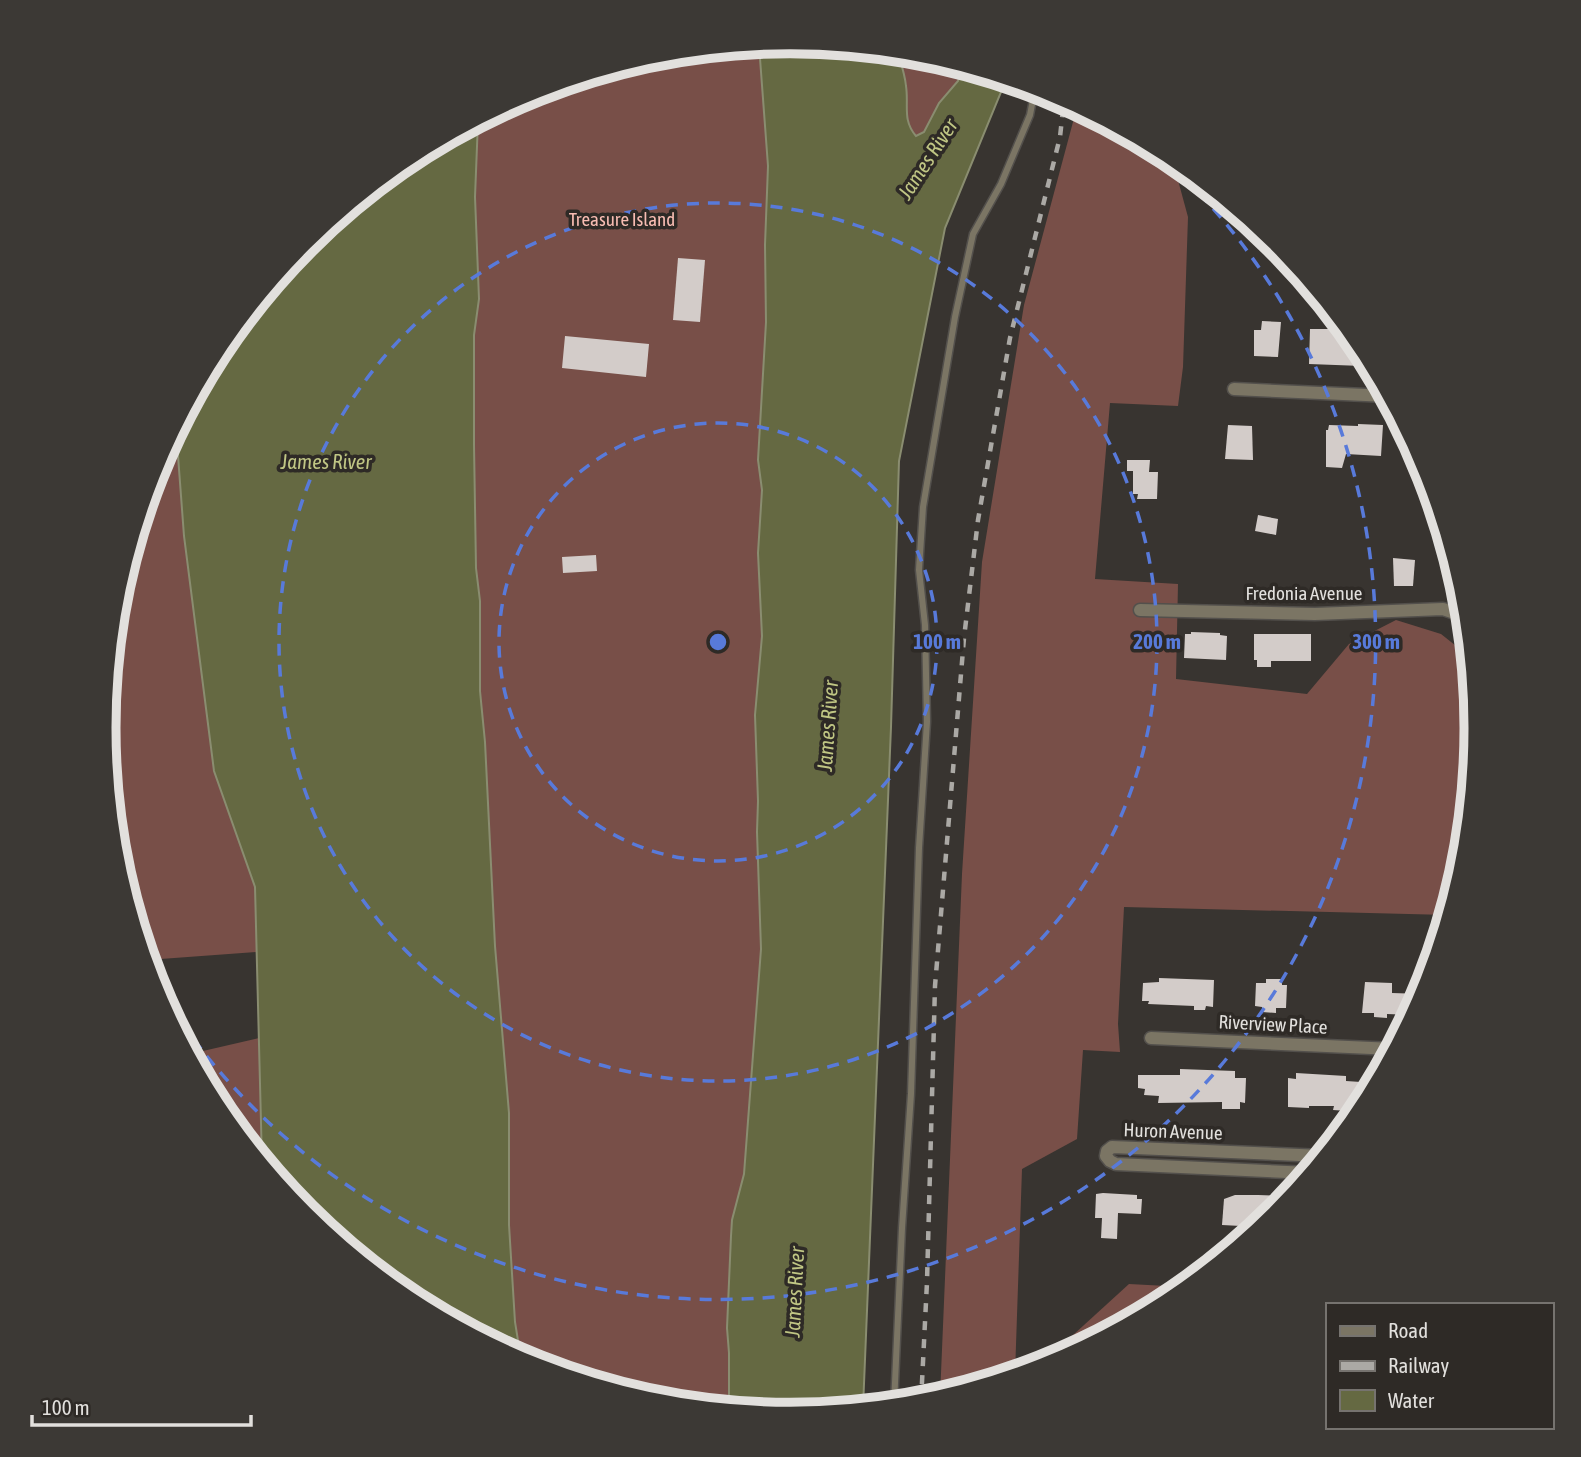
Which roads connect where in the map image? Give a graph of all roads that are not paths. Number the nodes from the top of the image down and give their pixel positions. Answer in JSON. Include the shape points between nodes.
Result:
{"nodes":[{"id":1,"x":1033,"y":100,"type":"edge"},
{"id":2,"x":1234,"y":389,"type":"dead end"},
{"id":3,"x":1376,"y":395,"type":"edge"},
{"id":4,"x":1140,"y":610,"type":"dead end"},
{"id":5,"x":1455,"y":613,"type":"edge"},
{"id":6,"x":1151,"y":1038,"type":"dead end"},
{"id":7,"x":1383,"y":1049,"type":"edge"},
{"id":8,"x":1311,"y":1156,"type":"edge"},
{"id":9,"x":1297,"y":1172,"type":"edge"},
{"id":10,"x":894,"y":1394,"type":"edge"}],
"edges":[{"from":1,"to":10,"type":"lane","via":[[1006,173],[973,233],[954,317],[923,507],[919,570],[928,722]]},
{"from":2,"to":3,"type":"street"},
{"from":4,"to":5,"type":"street","name":"Fredonia Avenue","via":[[1315,614],[1443,609]]},
{"from":6,"to":7,"type":"street","name":"Riverview Place"},
{"from":8,"to":9,"type":"street","name":"Huron Avenue","via":[[1112,1147],[1107,1151],[1116,1164]]}]}
